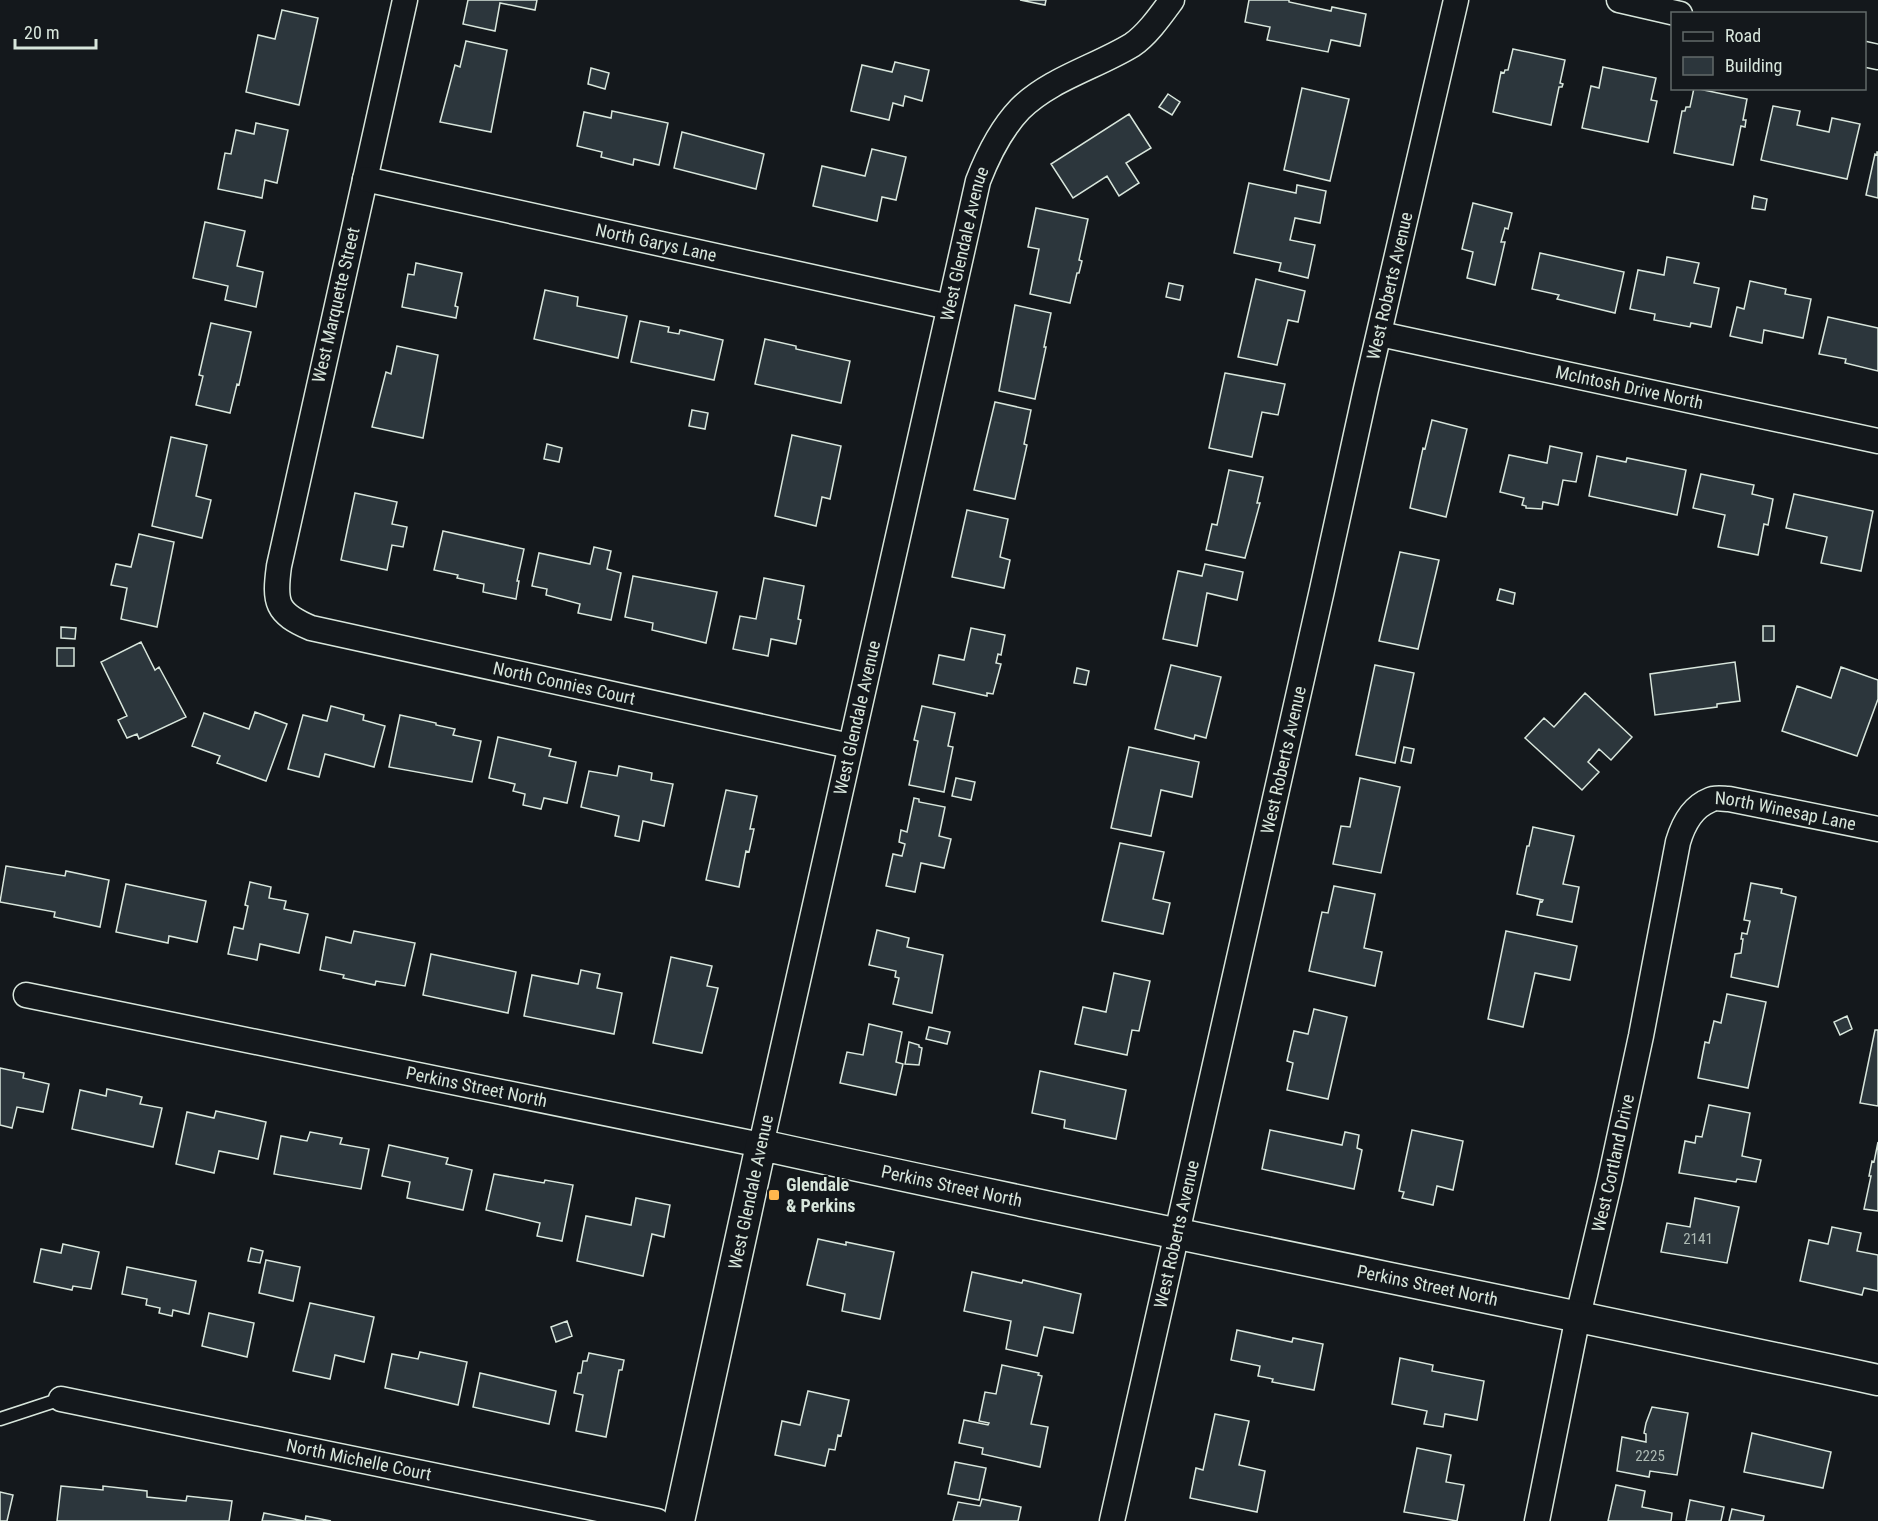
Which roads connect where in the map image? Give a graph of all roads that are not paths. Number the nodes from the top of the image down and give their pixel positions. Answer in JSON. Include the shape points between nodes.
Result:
{"nodes":[{"id":1,"x":405,"y":0,"type":"edge"},
{"id":2,"x":1172,"y":0,"type":"edge"},
{"id":3,"x":1456,"y":0,"type":"edge"},
{"id":4,"x":1619,"y":0,"type":"edge"},
{"id":5,"x":1671,"y":12,"type":"edge"},
{"id":6,"x":365,"y":179,"type":"junction"},
{"id":7,"x":949,"y":307,"type":"junction"},
{"id":8,"x":1380,"y":334,"type":"junction"},
{"id":9,"x":1878,"y":441,"type":"edge"},
{"id":10,"x":282,"y":611,"type":"joint"},
{"id":11,"x":850,"y":746,"type":"junction"},
{"id":12,"x":1695,"y":809,"type":"joint"},
{"id":13,"x":1878,"y":829,"type":"edge"},
{"id":14,"x":26,"y":995,"type":"dead end"},
{"id":15,"x":761,"y":1145,"type":"junction"},
{"id":16,"x":1177,"y":1234,"type":"junction"},
{"id":17,"x":1578,"y":1316,"type":"junction"},
{"id":18,"x":1878,"y":1380,"type":"edge"},
{"id":19,"x":60,"y":1399,"type":"joint"},
{"id":20,"x":0,"y":1419,"type":"edge"},
{"id":21,"x":657,"y":1521,"type":"edge"},
{"id":22,"x":679,"y":1521,"type":"edge"},
{"id":23,"x":1112,"y":1521,"type":"edge"},
{"id":24,"x":1537,"y":1521,"type":"edge"}],
"edges":[{"from":1,"to":6,"type":"street","name":"West Marquette Street"},
{"from":2,"to":7,"type":"street","name":"West Glendale Avenue","via":[[1133,44],[1043,91],[1020,109],[1002,132],[978,181]]},
{"from":3,"to":8,"type":"street","name":"West Roberts Avenue"},
{"from":4,"to":5,"type":"street"},
{"from":6,"to":7,"type":"street","name":"North Garys Lane"},
{"from":6,"to":10,"type":"street","name":"West Marquette Street","via":[[279,566],[275,591]]},
{"from":7,"to":11,"type":"street","name":"West Glendale Avenue"},
{"from":8,"to":9,"type":"street","name":"McIntosh Drive North"},
{"from":8,"to":16,"type":"street","name":"West Roberts Avenue"},
{"from":10,"to":11,"type":"street","name":"North Connies Court","via":[[311,628]]},
{"from":11,"to":15,"type":"street","name":"West Glendale Avenue"},
{"from":12,"to":13,"type":"street","name":"North Winesap Lane","via":[[1711,799],[1729,799]]},
{"from":12,"to":17,"type":"street","name":"West Cortland Drive","via":[[1678,842],[1613,1169]]},
{"from":14,"to":15,"type":"street","name":"Perkins Street North"},
{"from":15,"to":16,"type":"street","name":"Perkins Street North"},
{"from":15,"to":22,"type":"street","name":"West Glendale Avenue"},
{"from":16,"to":17,"type":"street","name":"Perkins Street North"},
{"from":16,"to":23,"type":"street","name":"West Roberts Avenue"},
{"from":17,"to":18,"type":"street","name":"Perkins Street North"},
{"from":17,"to":24,"type":"street","name":"West Cortland Drive"},
{"from":19,"to":20,"type":"lane"},
{"from":19,"to":21,"type":"street","name":"North Michelle Court"}]}
